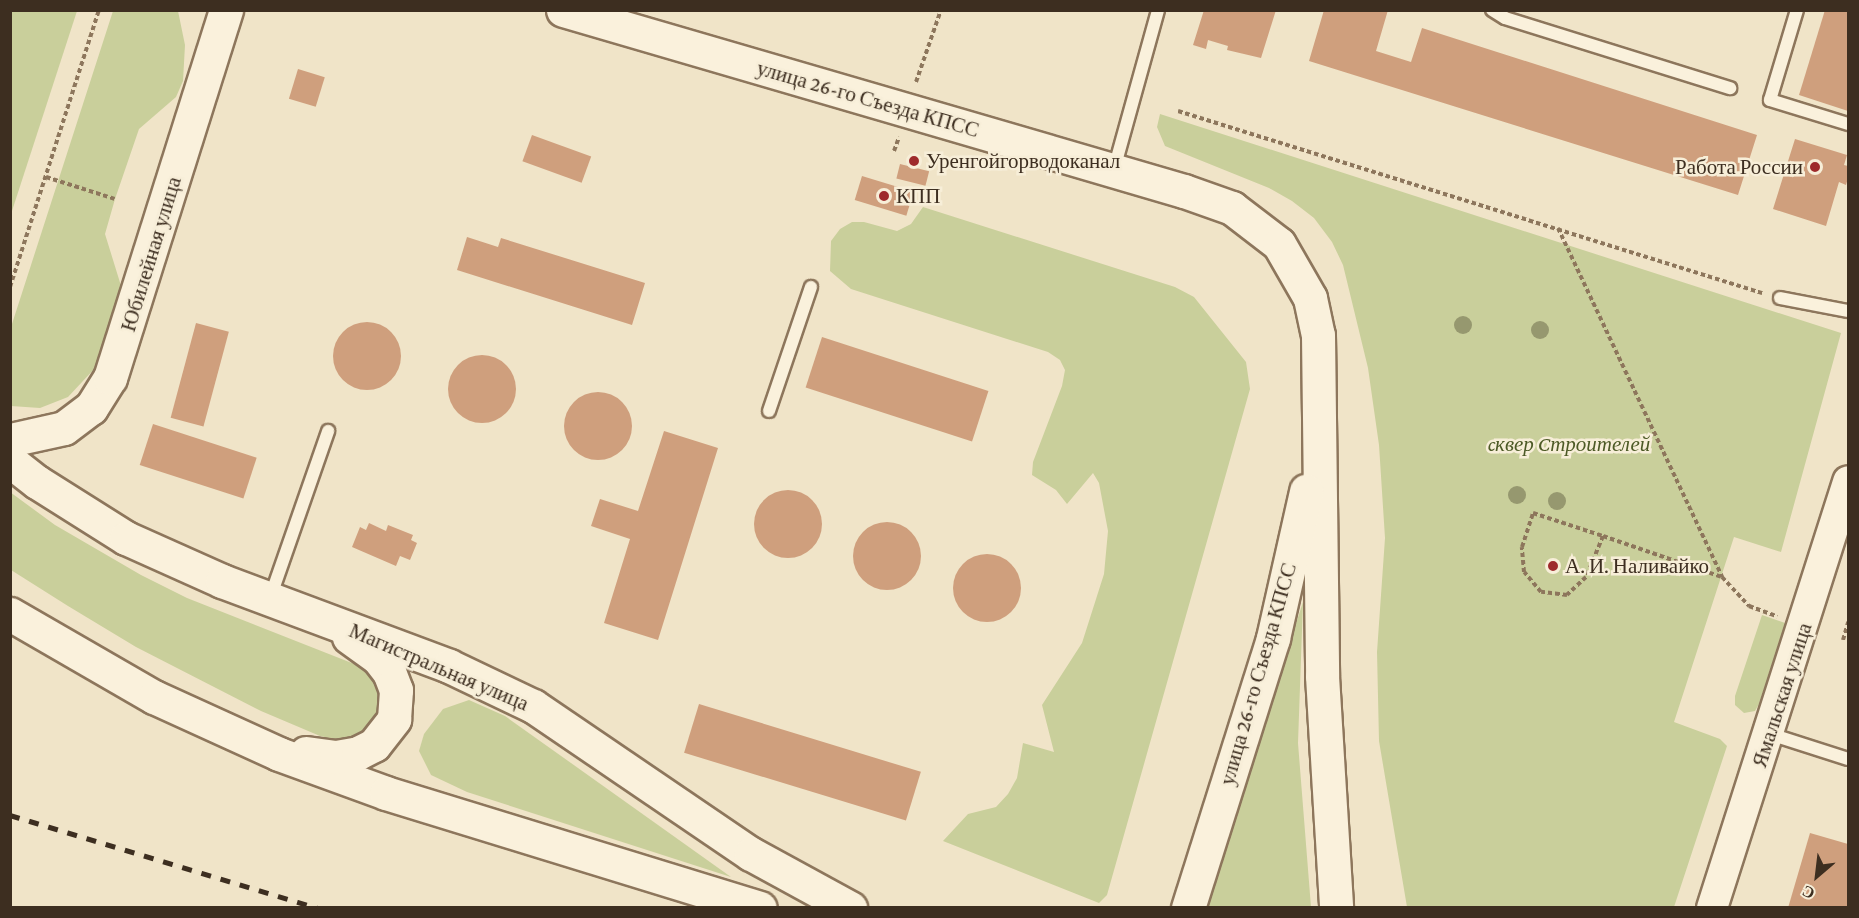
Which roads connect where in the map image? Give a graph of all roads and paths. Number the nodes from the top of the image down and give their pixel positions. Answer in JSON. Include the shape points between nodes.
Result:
{"nodes":[{"id":1,"x":99,"y":10,"type":"edge"},
{"id":2,"x":226,"y":10,"type":"edge"},
{"id":3,"x":563,"y":10,"type":"edge"},
{"id":4,"x":1158,"y":10,"type":"edge"},
{"id":5,"x":1492,"y":10,"type":"edge"},
{"id":6,"x":1797,"y":10,"type":"edge"},
{"id":7,"x":1730,"y":88,"type":"dead end"},
{"id":8,"x":1178,"y":111,"type":"dead end"},
{"id":9,"x":1848,"y":123,"type":"edge"},
{"id":10,"x":1114,"y":170,"type":"junction"},
{"id":11,"x":46,"y":177,"type":"junction"},
{"id":12,"x":115,"y":199,"type":"dead end"},
{"id":13,"x":1557,"y":227,"type":"junction"},
{"id":14,"x":811,"y":286,"type":"dead end"},
{"id":15,"x":10,"y":287,"type":"edge"},
{"id":16,"x":1780,"y":298,"type":"joint"},
{"id":17,"x":1848,"y":311,"type":"edge"},
{"id":18,"x":769,"y":411,"type":"dead end"},
{"id":19,"x":328,"y":431,"type":"dead end"},
{"id":20,"x":1317,"y":437,"type":"junction"},
{"id":21,"x":10,"y":440,"type":"edge"},
{"id":22,"x":10,"y":461,"type":"edge"},
{"id":23,"x":1848,"y":481,"type":"edge"},
{"id":24,"x":1603,"y":536,"type":"junction"},
{"id":25,"x":1722,"y":577,"type":"junction"},
{"id":26,"x":270,"y":599,"type":"junction"},
{"id":27,"x":10,"y":614,"type":"edge"},
{"id":28,"x":315,"y":615,"type":"junction"},
{"id":29,"x":1786,"y":619,"type":"dead end"},
{"id":30,"x":1848,"y":622,"type":"edge"},
{"id":31,"x":1843,"y":640,"type":"dead end"},
{"id":32,"x":1770,"y":734,"type":"junction"},
{"id":33,"x":245,"y":740,"type":"junction"},
{"id":34,"x":1848,"y":759,"type":"edge"},
{"id":35,"x":760,"y":908,"type":"edge"},
{"id":36,"x":850,"y":908,"type":"edge"},
{"id":37,"x":1188,"y":908,"type":"edge"},
{"id":38,"x":1336,"y":908,"type":"edge"},
{"id":39,"x":1712,"y":908,"type":"edge"}],
"edges":[{"from":1,"to":11,"type":"path"},
{"from":2,"to":21,"type":"main road","name":"Юбилейная улица","via":[[118,359],[102,394],[64,428]]},
{"from":3,"to":10,"type":"main road","name":"улица 26-го Съезда КПСС"},
{"from":4,"to":10,"type":"lane"},
{"from":5,"to":7,"type":"lane","via":[[1504,18]]},
{"from":6,"to":9,"type":"lane","via":[[1770,100]]},
{"from":8,"to":13,"type":"path"},
{"from":10,"to":20,"type":"main road","name":"улица 26-го Съезда КПСС","via":[[1232,208],[1279,244],[1310,298],[1318,335]]},
{"from":11,"to":12,"type":"path"},
{"from":11,"to":15,"type":"path"},
{"from":13,"to":16,"type":"path"},
{"from":13,"to":25,"type":"path"},
{"from":14,"to":18,"type":"lane"},
{"from":16,"to":17,"type":"lane"},
{"from":19,"to":26,"type":"lane"},
{"from":20,"to":37,"type":"main road","name":"улица 26-го Съезда КПСС","via":[[1273,638]]},
{"from":20,"to":38,"type":"main road","name":"улица 26-го Съезда КПСС","via":[[1324,754]]},
{"from":22,"to":26,"type":"main road","name":"Магистральная улица","via":[[126,538]]},
{"from":23,"to":32,"type":"street","name":"Ямальская улица"},
{"from":24,"to":24,"type":"path","via":[[1586,577],[1567,595],[1541,592],[1524,572],[1522,547],[1533,513]]},
{"from":24,"to":25,"type":"path"},
{"from":25,"to":29,"type":"path","via":[[1749,606]]},
{"from":26,"to":28,"type":"main road","name":"Магистральная улица"},
{"from":27,"to":33,"type":"main road","via":[[133,686]]},
{"from":28,"to":33,"type":"main road","via":[[358,642],[389,672],[398,705],[387,732],[358,753],[336,757]]},
{"from":28,"to":36,"type":"main road","name":"Магистральная улица","via":[[449,666],[533,706],[751,854]]},
{"from":30,"to":31,"type":"path"},
{"from":32,"to":34,"type":"lane"},
{"from":32,"to":39,"type":"street","name":"Ямальская улица"},
{"from":33,"to":35,"type":"main road","via":[[386,793]]}]}
